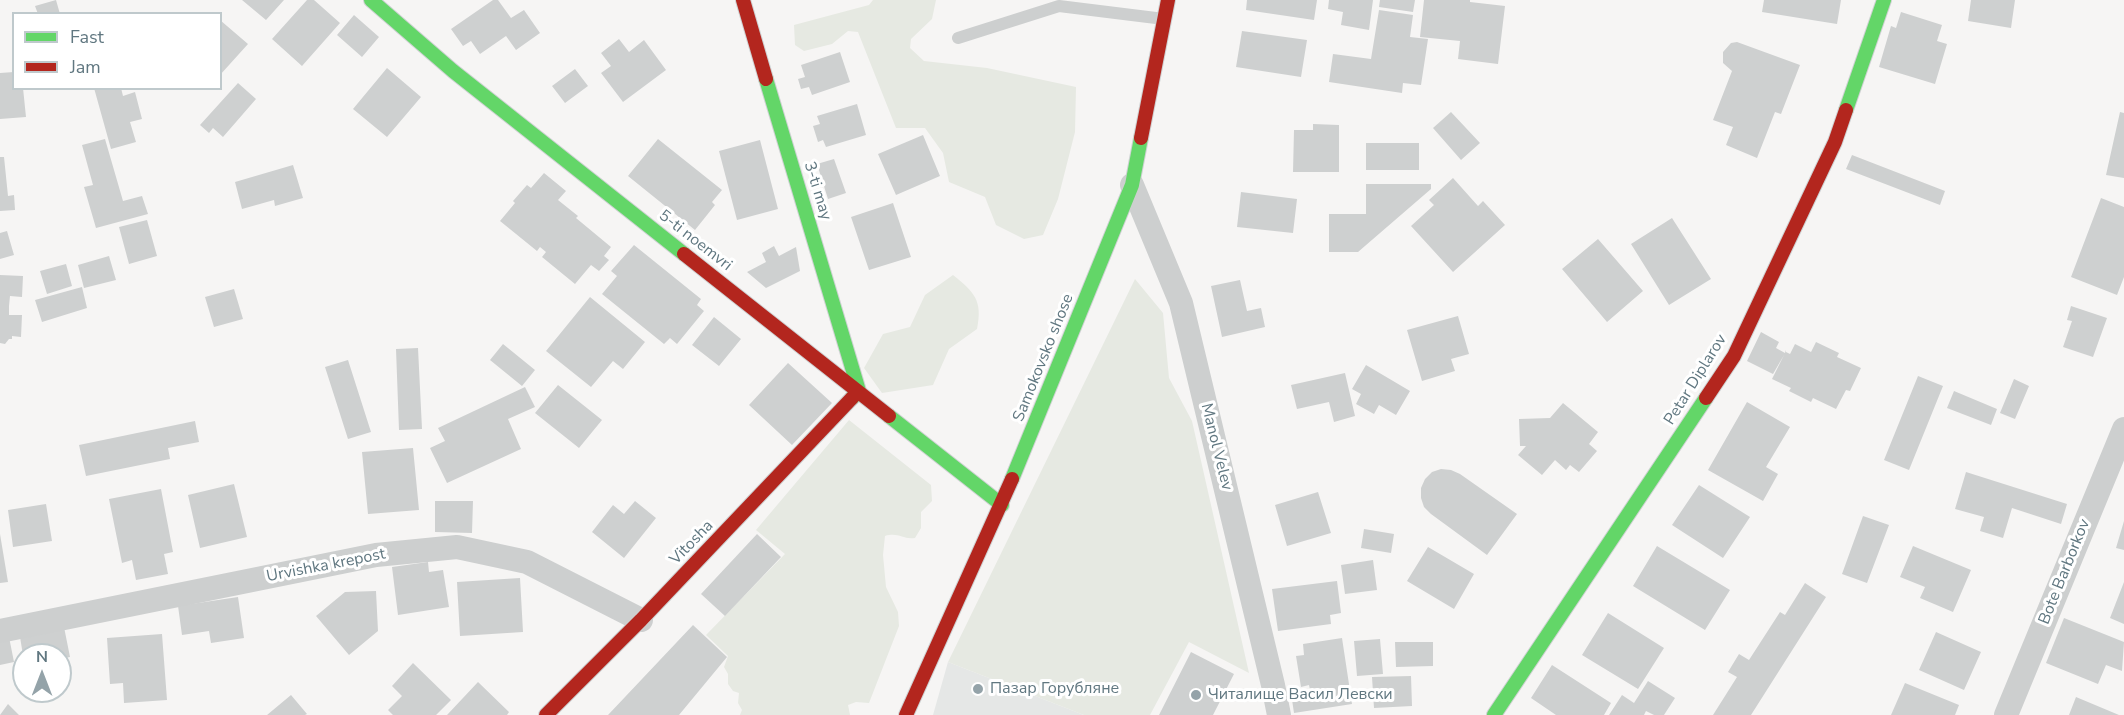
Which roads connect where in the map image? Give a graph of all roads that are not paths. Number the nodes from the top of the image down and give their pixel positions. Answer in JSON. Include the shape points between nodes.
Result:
{"nodes":[{"id":1,"x":371,"y":0,"type":"edge"},
{"id":2,"x":743,"y":0,"type":"edge"},
{"id":3,"x":1168,"y":0,"type":"edge"},
{"id":4,"x":1884,"y":0,"type":"edge"},
{"id":5,"x":1165,"y":19,"type":"junction"},
{"id":6,"x":958,"y":38,"type":"dead end"},
{"id":7,"x":1132,"y":185,"type":"junction"},
{"id":8,"x":859,"y":391,"type":"junction"},
{"id":9,"x":2124,"y":429,"type":"edge"},
{"id":10,"x":1002,"y":505,"type":"junction"},
{"id":11,"x":641,"y":620,"type":"junction"},
{"id":12,"x":0,"y":631,"type":"edge"},
{"id":13,"x":546,"y":715,"type":"edge"},
{"id":14,"x":906,"y":715,"type":"edge"},
{"id":15,"x":1279,"y":715,"type":"edge"},
{"id":16,"x":1494,"y":715,"type":"edge"},
{"id":17,"x":2006,"y":715,"type":"edge"}],
"edges":[{"from":1,"to":8,"type":"street","name":"5-ti noemvri","via":[[453,71]]},
{"from":2,"to":8,"type":"street","name":"3-ti may"},
{"from":3,"to":5,"type":"street","name":"Samokovsko shose"},
{"from":4,"to":16,"type":"street","name":"Petar Diplarov","via":[[1835,142],[1734,356]]},
{"from":5,"to":6,"type":"lane","via":[[1059,6]]},
{"from":5,"to":7,"type":"street","name":"Samokovsko shose"},
{"from":7,"to":10,"type":"street","name":"Samokovsko shose"},
{"from":7,"to":15,"type":"street","name":"Manol Velev","via":[[1181,303]]},
{"from":8,"to":10,"type":"street","name":"5-ti noemvri"},
{"from":8,"to":11,"type":"street","name":"Vitosha"},
{"from":9,"to":17,"type":"street","name":"Bote Barborkov"},
{"from":10,"to":14,"type":"street","name":"Samokovsko shose"},
{"from":11,"to":12,"type":"street","name":"Urvishka krepost","via":[[527,562],[457,547],[376,555]]},
{"from":11,"to":13,"type":"street","name":"Vitosha"}]}
